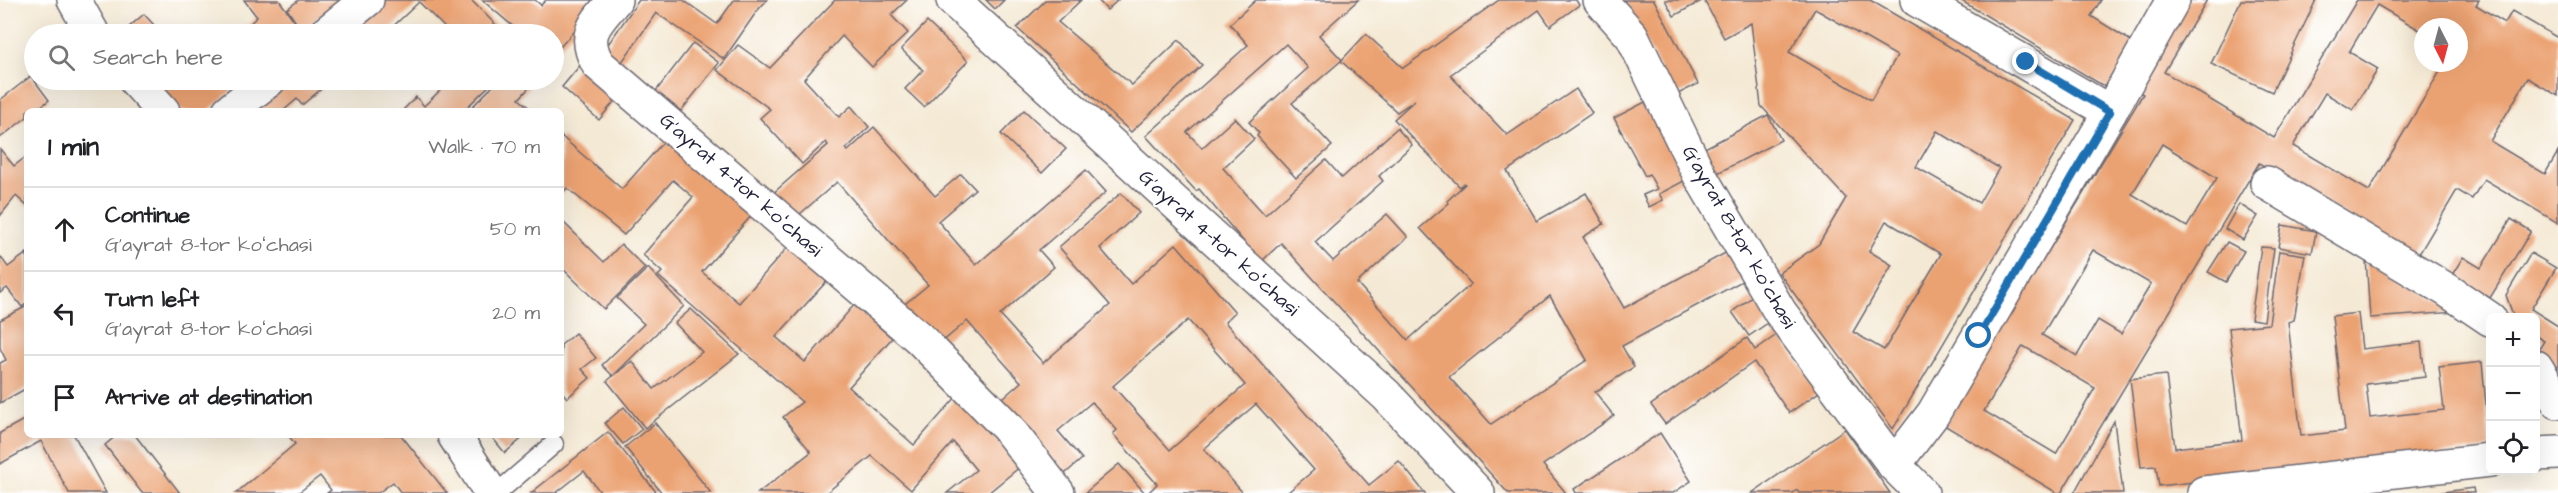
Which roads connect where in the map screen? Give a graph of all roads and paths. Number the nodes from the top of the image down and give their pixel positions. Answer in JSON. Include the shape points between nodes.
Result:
{"nodes":[{"id":1,"x":74,"y":0,"type":"edge"},
{"id":2,"x":367,"y":0,"type":"edge"},
{"id":3,"x":615,"y":0,"type":"edge"},
{"id":4,"x":953,"y":0,"type":"edge"},
{"id":5,"x":1600,"y":0,"type":"edge"},
{"id":6,"x":1917,"y":0,"type":"edge"},
{"id":7,"x":2173,"y":0,"type":"edge"},
{"id":8,"x":87,"y":24,"type":"edge"},
{"id":9,"x":337,"y":24,"type":"edge"},
{"id":10,"x":144,"y":90,"type":"edge"},
{"id":11,"x":256,"y":90,"type":"edge"},
{"id":12,"x":160,"y":108,"type":"edge"},
{"id":13,"x":233,"y":108,"type":"edge"},
{"id":14,"x":2110,"y":112,"type":"junction"},
{"id":15,"x":2267,"y":183,"type":"dead end"},
{"id":16,"x":2486,"y":316,"type":"edge"},
{"id":17,"x":2540,"y":375,"type":"edge"},
{"id":18,"x":2558,"y":402,"type":"edge"},
{"id":19,"x":456,"y":438,"type":"edge"},
{"id":20,"x":554,"y":444,"type":"dead end"},
{"id":21,"x":2558,"y":453,"type":"edge"},
{"id":22,"x":2540,"y":454,"type":"edge"},
{"id":23,"x":2486,"y":460,"type":"edge"},
{"id":24,"x":1894,"y":465,"type":"junction"},
{"id":25,"x":491,"y":493,"type":"edge"},
{"id":26,"x":497,"y":493,"type":"edge"},
{"id":27,"x":1058,"y":493,"type":"edge"},
{"id":28,"x":1478,"y":493,"type":"edge"},
{"id":29,"x":1922,"y":493,"type":"edge"},
{"id":30,"x":2204,"y":493,"type":"edge"}],
"edges":[{"from":1,"to":8,"type":"street"},
{"from":2,"to":9,"type":"street"},
{"from":3,"to":27,"type":"street","name":"G'ayrat 4-tor koʻchasi","via":[[592,27],[589,48],[598,64],[919,338],[1007,427]]},
{"from":4,"to":28,"type":"street","name":"G'ayrat 4-tor koʻchasi","via":[[1386,394]]},
{"from":5,"to":24,"type":"street","name":"G'ayrat 8-tor koʻchasi","via":[[1632,36],[1699,174],[1780,312]]},
{"from":6,"to":14,"type":"street"},
{"from":7,"to":14,"type":"street"},
{"from":10,"to":12,"type":"street"},
{"from":11,"to":13,"type":"street"},
{"from":14,"to":24,"type":"street","via":[[1933,414]]},
{"from":15,"to":16,"type":"street"},
{"from":17,"to":18,"type":"street"},
{"from":19,"to":25,"type":"street"},
{"from":20,"to":26,"type":"lane"},
{"from":21,"to":22,"type":"street"},
{"from":23,"to":30,"type":"street"},
{"from":24,"to":29,"type":"street","name":"G'ayrat 8-tor koʻchasi"}]}
